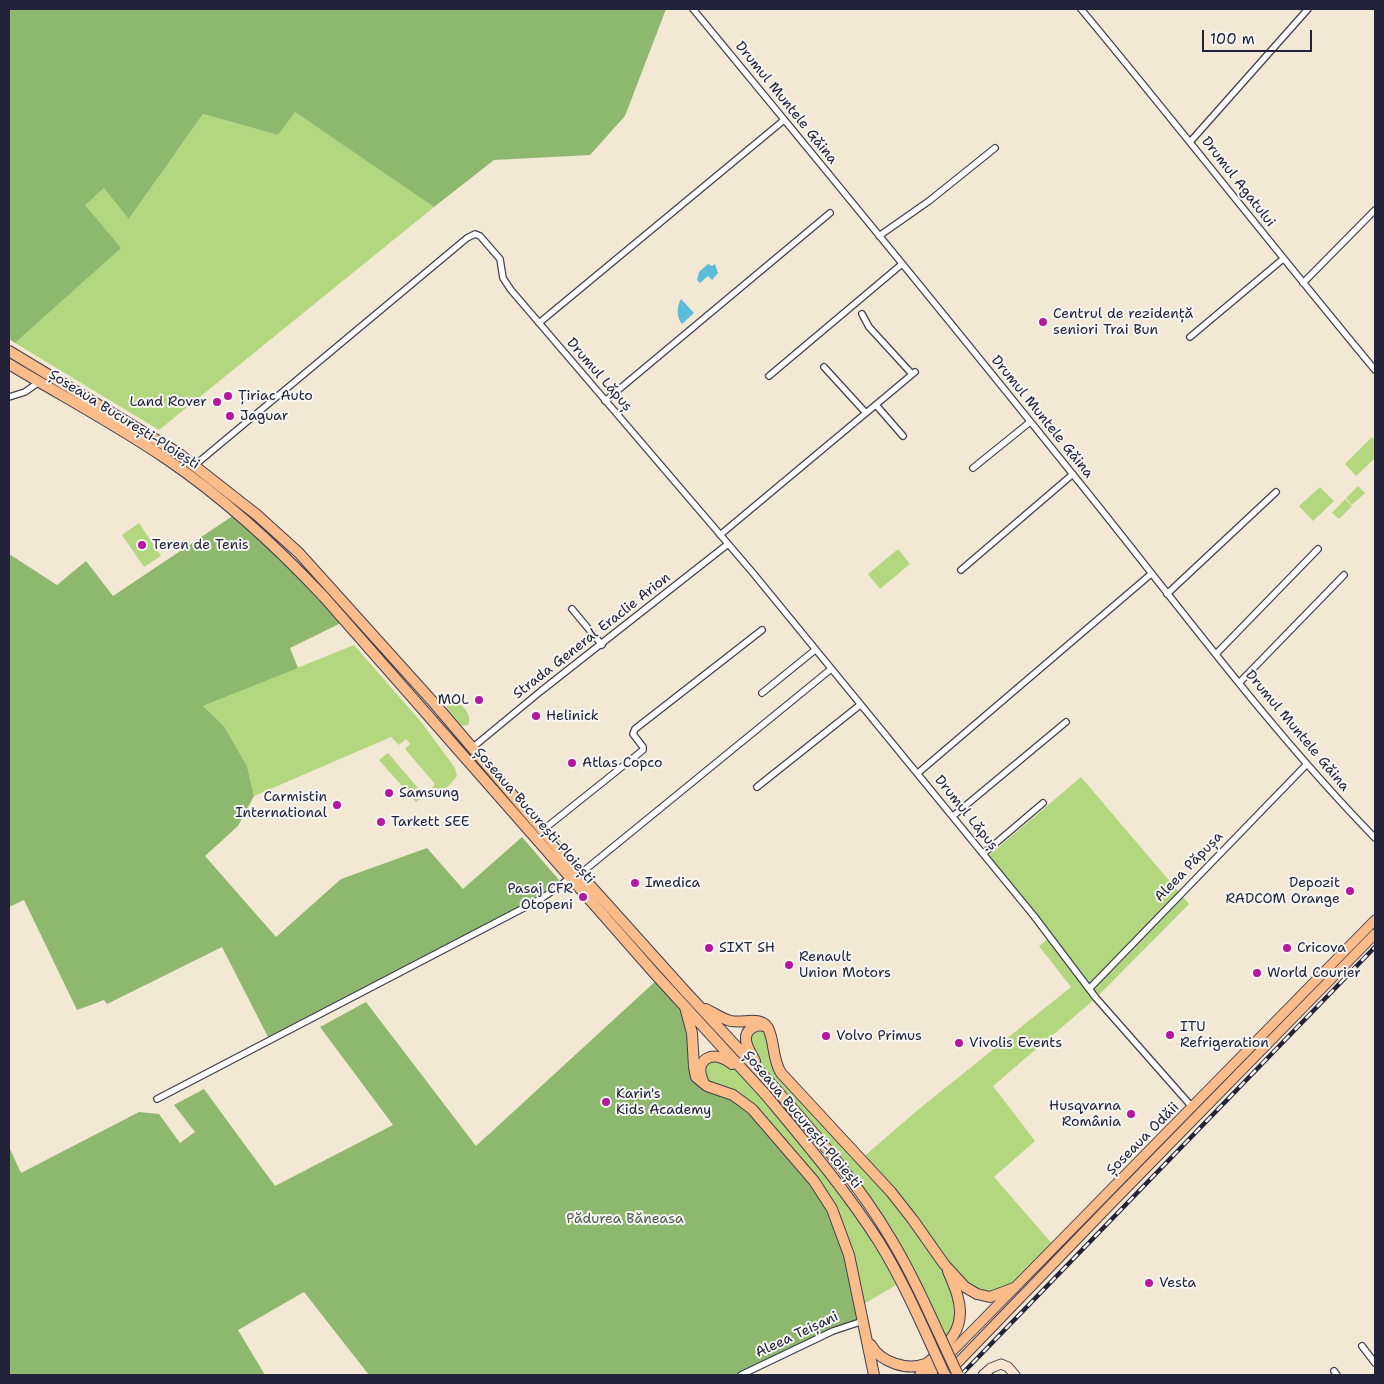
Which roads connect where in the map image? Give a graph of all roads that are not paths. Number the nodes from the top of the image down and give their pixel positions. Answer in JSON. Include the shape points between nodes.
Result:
{"nodes":[{"id":1,"x":693,"y":9,"type":"edge"},
{"id":2,"x":1080,"y":9,"type":"edge"},
{"id":3,"x":1308,"y":9,"type":"edge"},
{"id":4,"x":784,"y":120,"type":"junction"},
{"id":5,"x":1190,"y":142,"type":"junction"},
{"id":6,"x":995,"y":148,"type":"dead end"},
{"id":7,"x":1375,"y":210,"type":"edge"},
{"id":8,"x":830,"y":213,"type":"dead end"},
{"id":9,"x":879,"y":236,"type":"junction"},
{"id":10,"x":1283,"y":259,"type":"junction"},
{"id":11,"x":902,"y":264,"type":"junction"},
{"id":12,"x":1303,"y":283,"type":"junction"},
{"id":13,"x":862,"y":314,"type":"dead end"},
{"id":14,"x":539,"y":323,"type":"junction"},
{"id":15,"x":1190,"y":337,"type":"dead end"},
{"id":16,"x":9,"y":351,"type":"edge"},
{"id":17,"x":9,"y":364,"type":"edge"},
{"id":18,"x":824,"y":367,"type":"dead end"},
{"id":19,"x":1375,"y":370,"type":"edge"},
{"id":20,"x":769,"y":376,"type":"dead end"},
{"id":21,"x":39,"y":382,"type":"junction"},
{"id":22,"x":9,"y":398,"type":"edge"},
{"id":23,"x":605,"y":401,"type":"junction"},
{"id":24,"x":876,"y":405,"type":"junction"},
{"id":25,"x":866,"y":413,"type":"junction"},
{"id":26,"x":1030,"y":422,"type":"junction"},
{"id":27,"x":902,"y":436,"type":"dead end"},
{"id":28,"x":195,"y":465,"type":"junction"},
{"id":29,"x":973,"y":468,"type":"dead end"},
{"id":30,"x":1073,"y":474,"type":"junction"},
{"id":31,"x":1276,"y":492,"type":"dead end"},
{"id":32,"x":720,"y":535,"type":"junction"},
{"id":33,"x":728,"y":544,"type":"junction"},
{"id":34,"x":1318,"y":549,"type":"dead end"},
{"id":35,"x":961,"y":570,"type":"dead end"},
{"id":36,"x":1151,"y":574,"type":"junction"},
{"id":37,"x":1344,"y":575,"type":"dead end"},
{"id":38,"x":1167,"y":594,"type":"junction"},
{"id":39,"x":572,"y":609,"type":"dead end"},
{"id":40,"x":762,"y":630,"type":"dead end"},
{"id":41,"x":602,"y":645,"type":"junction"},
{"id":42,"x":815,"y":650,"type":"junction"},
{"id":43,"x":1216,"y":654,"type":"junction"},
{"id":44,"x":831,"y":669,"type":"junction"},
{"id":45,"x":1239,"y":683,"type":"junction"},
{"id":46,"x":762,"y":694,"type":"dead end"},
{"id":47,"x":860,"y":705,"type":"junction"},
{"id":48,"x":1066,"y":722,"type":"dead end"},
{"id":49,"x":472,"y":748,"type":"junction"},
{"id":50,"x":1307,"y":764,"type":"junction"},
{"id":51,"x":918,"y":773,"type":"junction"},
{"id":52,"x":757,"y":788,"type":"dead end"},
{"id":53,"x":1043,"y":803,"type":"dead end"},
{"id":54,"x":953,"y":816,"type":"junction"},
{"id":55,"x":543,"y":830,"type":"junction"},
{"id":56,"x":1375,"y":838,"type":"edge"},
{"id":57,"x":983,"y":854,"type":"junction"},
{"id":58,"x":575,"y":876,"type":"junction"},
{"id":59,"x":1375,"y":920,"type":"edge"},
{"id":60,"x":1375,"y":934,"type":"edge"},
{"id":61,"x":1089,"y":988,"type":"junction"},
{"id":62,"x":690,"y":1004,"type":"junction"},
{"id":63,"x":768,"y":1028,"type":"junction"},
{"id":64,"x":761,"y":1073,"type":"junction"},
{"id":65,"x":752,"y":1081,"type":"junction"},
{"id":66,"x":707,"y":1086,"type":"junction"},
{"id":67,"x":157,"y":1099,"type":"dead end"},
{"id":68,"x":1193,"y":1108,"type":"junction"},
{"id":69,"x":944,"y":1264,"type":"junction"},
{"id":70,"x":954,"y":1276,"type":"junction"},
{"id":71,"x":1014,"y":1288,"type":"junction"},
{"id":72,"x":863,"y":1320,"type":"junction"},
{"id":73,"x":868,"y":1340,"type":"junction"},
{"id":74,"x":1362,"y":1346,"type":"dead end"},
{"id":75,"x":890,"y":1362,"type":"junction"},
{"id":76,"x":1375,"y":1363,"type":"edge"},
{"id":77,"x":923,"y":1373,"type":"edge"},
{"id":78,"x":741,"y":1375,"type":"edge"},
{"id":79,"x":874,"y":1375,"type":"edge"},
{"id":80,"x":904,"y":1375,"type":"edge"},
{"id":81,"x":945,"y":1375,"type":"edge"},
{"id":82,"x":958,"y":1375,"type":"edge"},
{"id":83,"x":982,"y":1375,"type":"edge"},
{"id":84,"x":1015,"y":1375,"type":"edge"}],
"edges":[{"from":1,"to":4,"type":"street","name":"Drumul Muntele Găina"},
{"from":2,"to":5,"type":"street","name":"Drumul Agatului"},
{"from":3,"to":5,"type":"street"},
{"from":4,"to":9,"type":"street","name":"Drumul Muntele Găina"},
{"from":4,"to":14,"type":"street"},
{"from":5,"to":10,"type":"street","name":"Drumul Agatului"},
{"from":6,"to":9,"type":"street"},
{"from":7,"to":12,"type":"street"},
{"from":8,"to":23,"type":"street"},
{"from":9,"to":11,"type":"street","name":"Drumul Muntele Găina"},
{"from":10,"to":12,"type":"street","name":"Drumul Agatului"},
{"from":10,"to":15,"type":"street"},
{"from":11,"to":20,"type":"street"},
{"from":11,"to":26,"type":"street","name":"Drumul Muntele Găina"},
{"from":12,"to":19,"type":"street","name":"Drumul Agatului"},
{"from":13,"to":24,"type":"street","via":[[868,327],[914,373]]},
{"from":14,"to":23,"type":"street","name":"Drumul Lăpuș"},
{"from":14,"to":28,"type":"street","name":"Drumul Lăpuș","via":[[510,290],[500,259],[475,234]]},
{"from":16,"to":28,"type":"highway","name":"Șoseaua București-Ploiești"},
{"from":17,"to":21,"type":"highway","name":"Șoseaua București-Ploiești"},
{"from":18,"to":25,"type":"street"},
{"from":21,"to":22,"type":"street"},
{"from":21,"to":58,"type":"highway","name":"Șoseaua București-Ploiești","via":[[168,460],[237,513],[290,561]]},
{"from":23,"to":32,"type":"street","name":"Drumul Lăpuș"},
{"from":24,"to":25,"type":"street"},
{"from":24,"to":27,"type":"street"},
{"from":25,"to":32,"type":"street"},
{"from":26,"to":29,"type":"street"},
{"from":26,"to":30,"type":"street","name":"Drumul Muntele Găina"},
{"from":28,"to":49,"type":"highway","name":"Șoseaua București-Ploiești","via":[[299,553]]},
{"from":30,"to":35,"type":"street"},
{"from":30,"to":36,"type":"street","name":"Drumul Muntele Găina"},
{"from":31,"to":38,"type":"street"},
{"from":32,"to":33,"type":"street","name":"Drumul Lăpuș"},
{"from":33,"to":41,"type":"street","name":"Strada General Eraclie Arion"},
{"from":33,"to":42,"type":"street","name":"Drumul Lăpuș"},
{"from":34,"to":43,"type":"street"},
{"from":36,"to":38,"type":"street","name":"Drumul Muntele Găina"},
{"from":36,"to":51,"type":"street"},
{"from":37,"to":45,"type":"street"},
{"from":38,"to":43,"type":"street","name":"Drumul Muntele Găina"},
{"from":39,"to":41,"type":"street"},
{"from":40,"to":55,"type":"street","name":"Șoseaua București-Ploiești","via":[[635,729],[633,734],[643,747],[642,751]]},
{"from":41,"to":49,"type":"street","name":"Strada General Eraclie Arion"},
{"from":42,"to":44,"type":"street","name":"Drumul Lăpuș"},
{"from":42,"to":46,"type":"street"},
{"from":43,"to":45,"type":"street","name":"Drumul Muntele Găina"},
{"from":44,"to":47,"type":"street","name":"Drumul Lăpuș"},
{"from":44,"to":58,"type":"street","name":"Șoseaua București-Ploiești"},
{"from":45,"to":50,"type":"street","name":"Drumul Muntele Găina"},
{"from":47,"to":51,"type":"street","name":"Drumul Lăpuș"},
{"from":47,"to":52,"type":"street"},
{"from":48,"to":54,"type":"street"},
{"from":49,"to":55,"type":"highway","name":"Șoseaua București-Ploiești"},
{"from":50,"to":56,"type":"street","name":"Drumul Muntele Găina"},
{"from":50,"to":61,"type":"street","name":"Aleea Păpușa"},
{"from":51,"to":54,"type":"street","name":"Drumul Lăpuș"},
{"from":53,"to":57,"type":"street"},
{"from":54,"to":57,"type":"street","name":"Drumul Lăpuș"},
{"from":55,"to":58,"type":"highway","name":"Șoseaua București-Ploiești"},
{"from":57,"to":61,"type":"street","name":"Drumul Lăpuș"},
{"from":58,"to":62,"type":"highway","name":"Șoseaua București-Ploiești"},
{"from":58,"to":67,"type":"street","via":[[539,900]]},
{"from":59,"to":68,"type":"main road","name":"Șoseaua Odăii"},
{"from":60,"to":81,"type":"main road","name":"Șoseaua Odăii"},
{"from":61,"to":68,"type":"street","name":"Drumul Lăpuș"},
{"from":62,"to":63,"type":"highway","via":[[727,1020],[759,1021]]},
{"from":62,"to":64,"type":"highway","name":"Șoseaua București-Ploiești"},
{"from":62,"to":65,"type":"highway","name":"Șoseaua București-Ploiești"},
{"from":62,"to":66,"type":"highway","via":[[695,1072]]},
{"from":63,"to":64,"type":"highway","via":[[754,1027],[746,1036]]},
{"from":63,"to":69,"type":"highway","via":[[781,1073],[891,1192]]},
{"from":64,"to":82,"type":"highway","name":"Șoseaua București-Ploiești","bridge":true,"via":[[829,1150],[890,1238]]},
{"from":65,"to":66,"type":"highway","via":[[727,1060],[713,1056],[701,1068]]},
{"from":65,"to":81,"type":"highway","name":"Șoseaua București-Ploiești","bridge":true,"via":[[819,1158],[880,1243]]},
{"from":66,"to":72,"type":"highway","via":[[733,1095],[752,1109],[819,1187],[836,1219],[849,1255]]},
{"from":68,"to":71,"type":"main road","name":"Șoseaua Odăii"},
{"from":69,"to":70,"type":"highway"},
{"from":69,"to":77,"type":"highway","via":[[958,1298],[959,1321],[952,1339]]},
{"from":70,"to":71,"type":"highway","via":[[971,1291],[984,1296],[995,1296]]},
{"from":70,"to":77,"type":"highway","via":[[963,1296],[964,1317],[960,1334]]},
{"from":71,"to":77,"type":"main road","name":"Șoseaua Odăii"},
{"from":72,"to":73,"type":"highway"},
{"from":72,"to":78,"type":"street","name":"Aleea Teișani"},
{"from":73,"to":75,"type":"highway","via":[[876,1353]]},
{"from":73,"to":79,"type":"highway"},
{"from":74,"to":76,"type":"street"},
{"from":75,"to":77,"type":"highway"},
{"from":75,"to":80,"type":"highway"},
{"from":83,"to":84,"type":"street","via":[[1001,1364]]}]}
